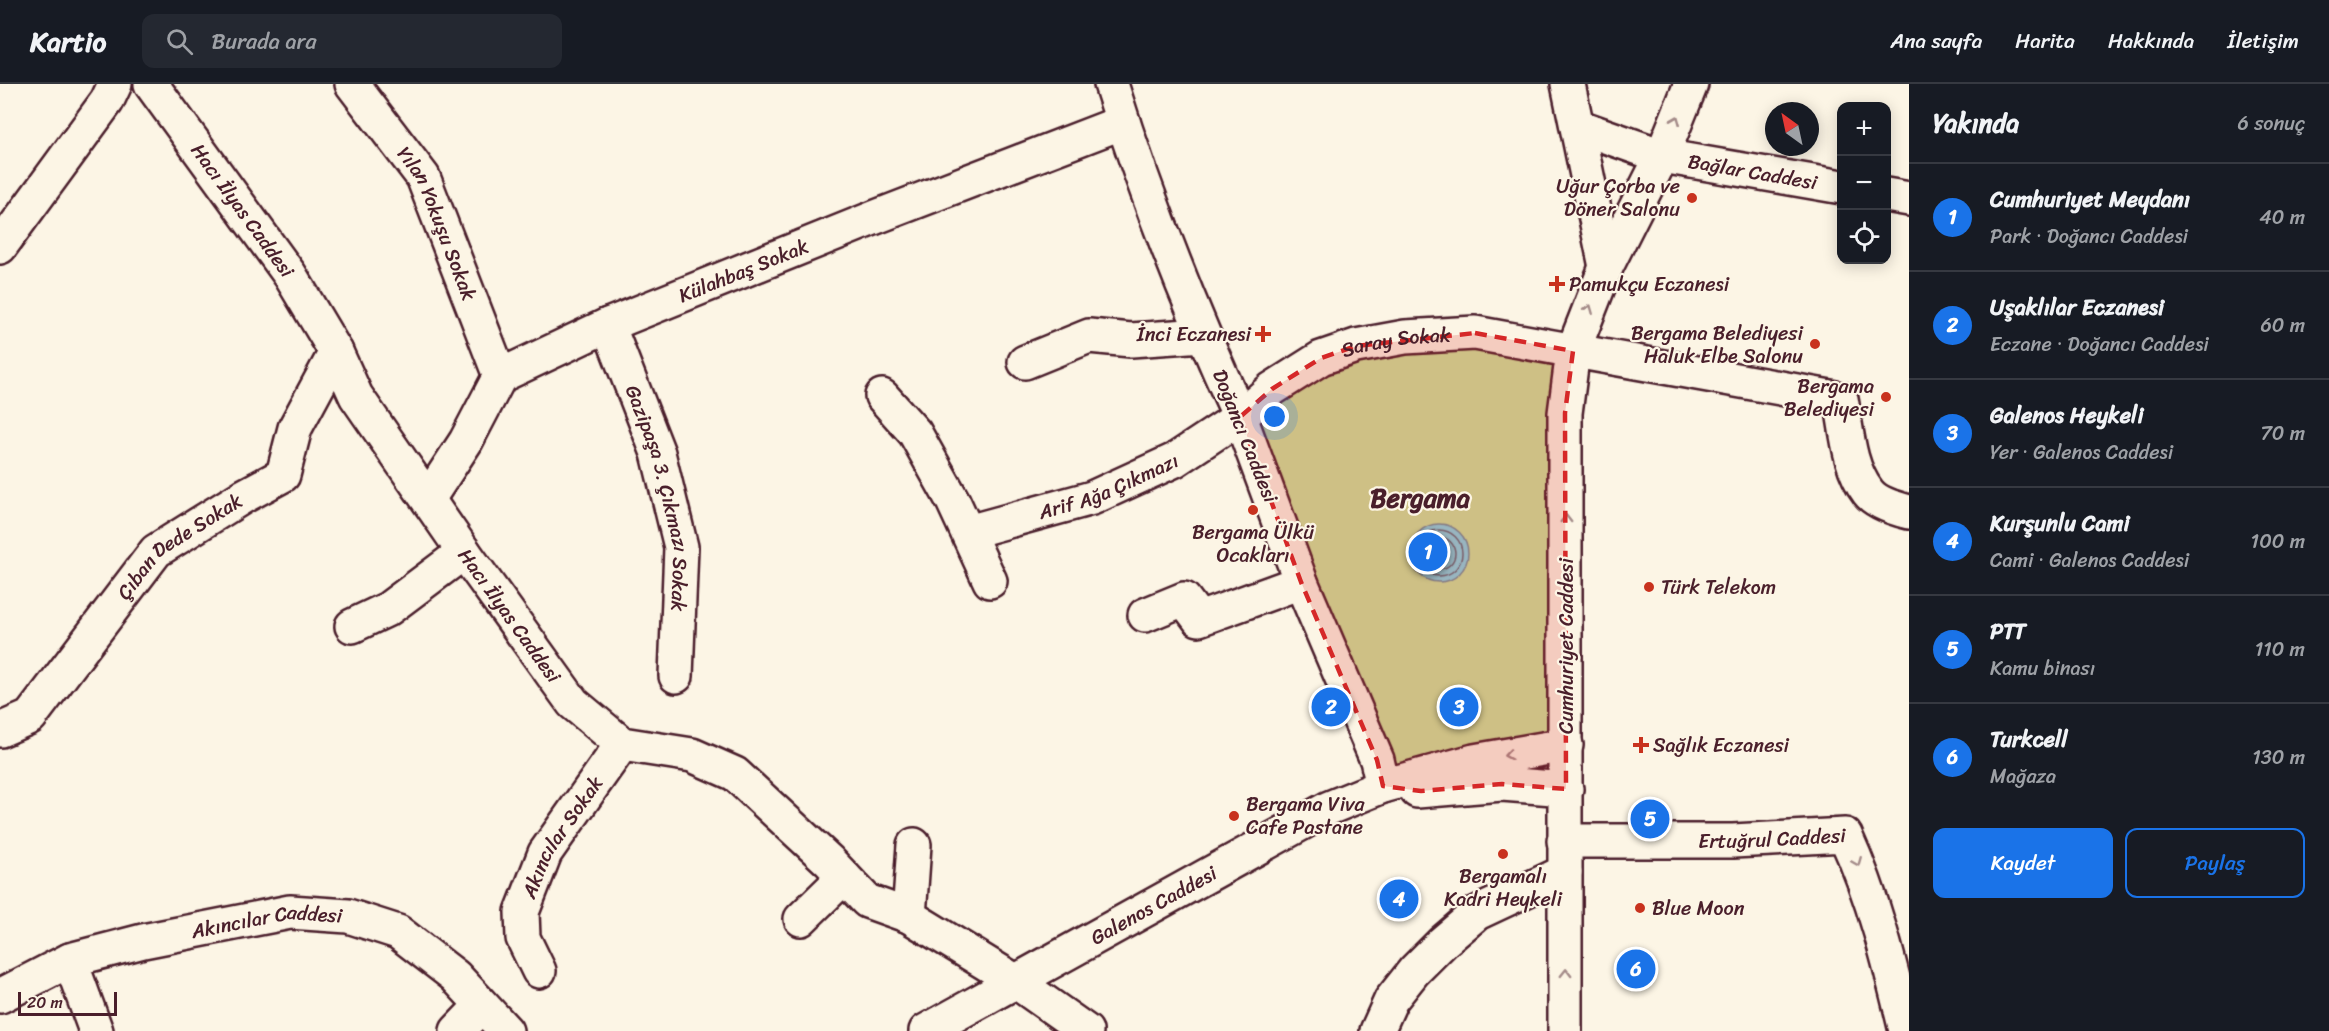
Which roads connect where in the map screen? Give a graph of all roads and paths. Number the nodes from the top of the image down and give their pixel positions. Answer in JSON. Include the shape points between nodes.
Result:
{"nodes":[{"id":1,"x":115,"y":84,"type":"edge"},
{"id":2,"x":151,"y":84,"type":"edge"},
{"id":3,"x":352,"y":84,"type":"edge"},
{"id":4,"x":1111,"y":84,"type":"edge"},
{"id":5,"x":1690,"y":84,"type":"edge"},
{"id":6,"x":1575,"y":85,"type":"edge"},
{"id":7,"x":1123,"y":122,"type":"junction"},
{"id":8,"x":1577,"y":126,"type":"junction"},
{"id":9,"x":1662,"y":156,"type":"junction"},
{"id":10,"x":1837,"y":186,"type":"edge"},
{"id":11,"x":1891,"y":196,"type":"edge"},
{"id":12,"x":1909,"y":199,"type":"edge"},
{"id":13,"x":0,"y":248,"type":"edge"},
{"id":14,"x":1606,"y":267,"type":"junction"},
{"id":15,"x":608,"y":325,"type":"junction"},
{"id":16,"x":1203,"y":335,"type":"junction"},
{"id":17,"x":1574,"y":351,"type":"junction"},
{"id":18,"x":336,"y":352,"type":"junction"},
{"id":19,"x":1025,"y":362,"type":"dead end"},
{"id":20,"x":500,"y":376,"type":"junction"},
{"id":21,"x":882,"y":396,"type":"dead end"},
{"id":22,"x":1240,"y":417,"type":"junction"},
{"id":23,"x":428,"y":499,"type":"junction"},
{"id":24,"x":1909,"y":512,"type":"edge"},
{"id":25,"x":968,"y":532,"type":"junction"},
{"id":26,"x":464,"y":552,"type":"junction"},
{"id":27,"x":990,"y":581,"type":"dead end"},
{"id":28,"x":1301,"y":582,"type":"junction"},
{"id":29,"x":1145,"y":615,"type":"dead end"},
{"id":30,"x":352,"y":626,"type":"dead end"},
{"id":31,"x":676,"y":676,"type":"dead end"},
{"id":32,"x":0,"y":730,"type":"edge"},
{"id":33,"x":622,"y":744,"type":"junction"},
{"id":34,"x":1566,"y":745,"type":"junction"},
{"id":35,"x":1383,"y":786,"type":"junction"},
{"id":36,"x":1566,"y":789,"type":"junction"},
{"id":37,"x":914,"y":845,"type":"dead end"},
{"id":38,"x":1565,"y":856,"type":"junction"},
{"id":39,"x":844,"y":877,"type":"junction"},
{"id":40,"x":909,"y":916,"type":"junction"},
{"id":41,"x":801,"y":919,"type":"dead end"},
{"id":42,"x":70,"y":960,"type":"junction"},
{"id":43,"x":538,"y":971,"type":"dead end"},
{"id":44,"x":1015,"y":981,"type":"junction"},
{"id":45,"x":0,"y":996,"type":"edge"},
{"id":46,"x":481,"y":1006,"type":"junction"},
{"id":47,"x":96,"y":1031,"type":"edge"},
{"id":48,"x":457,"y":1031,"type":"edge"},
{"id":49,"x":506,"y":1031,"type":"edge"},
{"id":50,"x":926,"y":1031,"type":"edge"},
{"id":51,"x":1086,"y":1031,"type":"edge"},
{"id":52,"x":1377,"y":1031,"type":"edge"},
{"id":53,"x":1565,"y":1031,"type":"edge"},
{"id":54,"x":1906,"y":1031,"type":"edge"}],
"edges":[{"from":1,"to":13,"type":"street","via":[[107,101]]},
{"from":2,"to":18,"type":"street","name":"Hacı İlyas Caddesi","via":[[290,275]]},
{"from":3,"to":20,"type":"street","name":"Yılan Yokuşu Sokak","via":[[423,177]]},
{"from":4,"to":7,"type":"street","name":"Doğancı Caddesi"},
{"from":9,"to":5,"type":"street","name":"Cumhuriyet Caddesi","one_way":true},
{"from":6,"to":8,"type":"street"},
{"from":7,"to":15,"type":"street","name":"Külahbaş Sokak"},
{"from":7,"to":16,"type":"street","name":"Doğancı Caddesi"},
{"from":8,"to":9,"type":"street","name":"Bağlar Caddesi"},
{"from":8,"to":14,"type":"street"},
{"from":9,"to":10,"type":"street","name":"Bağlar Caddesi"},
{"from":9,"to":14,"type":"street","name":"Cumhuriyet Caddesi"},
{"from":11,"to":12,"type":"street"},
{"from":17,"to":14,"type":"street","name":"Cumhuriyet Caddesi","one_way":true},
{"from":15,"to":20,"type":"street","name":"Külahbaş Sokak"},
{"from":15,"to":31,"type":"street","name":"Gazipaşa 3. Çıkmazı Sokak","via":[[658,453],[681,547]]},
{"from":16,"to":19,"type":"street","via":[[1131,339],[1089,336]]},
{"from":16,"to":22,"type":"street","name":"Doğancı Caddesi"},
{"from":17,"to":22,"type":"street","name":"Saray Sokak","via":[[1475,333],[1405,337],[1356,346],[1321,358],[1272,389]]},
{"from":17,"to":24,"type":"street","name":"Saray Sokak","via":[[1840,399],[1853,464],[1869,494]]},
{"from":34,"to":17,"type":"street","name":"Cumhuriyet Caddesi","one_way":true,"via":[[1565,412]]},
{"from":18,"to":23,"type":"street","name":"Hacı İlyas Caddesi","via":[[356,396]]},
{"from":18,"to":32,"type":"street","name":"Çıban Dede Sokak","via":[[295,428],[283,475],[156,551],[30,717]]},
{"from":20,"to":23,"type":"street","via":[[466,441]]},
{"from":21,"to":25,"type":"street","via":[[915,433]]},
{"from":22,"to":25,"type":"street","name":"Arif Ağa Çıkmazı","via":[[1175,460],[1092,498]]},
{"from":22,"to":28,"type":"street","name":"Doğancı Caddesi"},
{"from":23,"to":26,"type":"street","name":"Hacı İlyas Caddesi"},
{"from":25,"to":27,"type":"street"},
{"from":26,"to":30,"type":"street","via":[[388,609]]},
{"from":26,"to":33,"type":"street","name":"Hacı İlyas Caddesi","via":[[573,703]]},
{"from":28,"to":29,"type":"street","via":[[1199,619],[1185,599]]},
{"from":28,"to":35,"type":"street","name":"Doğancı Caddesi","via":[[1377,760]]},
{"from":33,"to":39,"type":"street","via":[[692,755],[735,774]]},
{"from":33,"to":43,"type":"street","name":"Akıncılar Sokak","via":[[545,853],[522,912],[523,938]]},
{"from":34,"to":35,"type":"street","name":"Galenos Caddesi","one_way":true,"via":[[1474,760]]},
{"from":34,"to":36,"type":"street","name":"Cumhuriyet Caddesi"},
{"from":35,"to":36,"type":"street","name":"Galenos Caddesi","via":[[1421,791],[1502,784]]},
{"from":35,"to":44,"type":"street","name":"Galenos Caddesi","via":[[1329,808]]},
{"from":36,"to":38,"type":"street","name":"Cumhuriyet Caddesi"},
{"from":37,"to":40,"type":"street"},
{"from":38,"to":52,"type":"street","via":[[1477,913],[1443,942],[1390,1000]]},
{"from":53,"to":38,"type":"street","name":"Cumhuriyet Caddesi","one_way":true},
{"from":38,"to":54,"type":"street","name":"Ertuğrul Caddesi","one_way":true,"via":[[1604,843],[1845,835],[1882,933]]},
{"from":39,"to":40,"type":"street","via":[[867,901]]},
{"from":39,"to":41,"type":"street"},
{"from":40,"to":44,"type":"street"},
{"from":42,"to":45,"type":"street","name":"Akıncılar Caddesi"},
{"from":42,"to":46,"type":"street","name":"Akıncılar Caddesi","via":[[143,941],[290,912],[348,916],[398,932],[455,976]]},
{"from":42,"to":47,"type":"street"},
{"from":44,"to":50,"type":"street","name":"Galenos Caddesi"},
{"from":44,"to":51,"type":"street"},
{"from":46,"to":48,"type":"street"},
{"from":46,"to":49,"type":"street","name":"Akıncılar Caddesi"}]}
